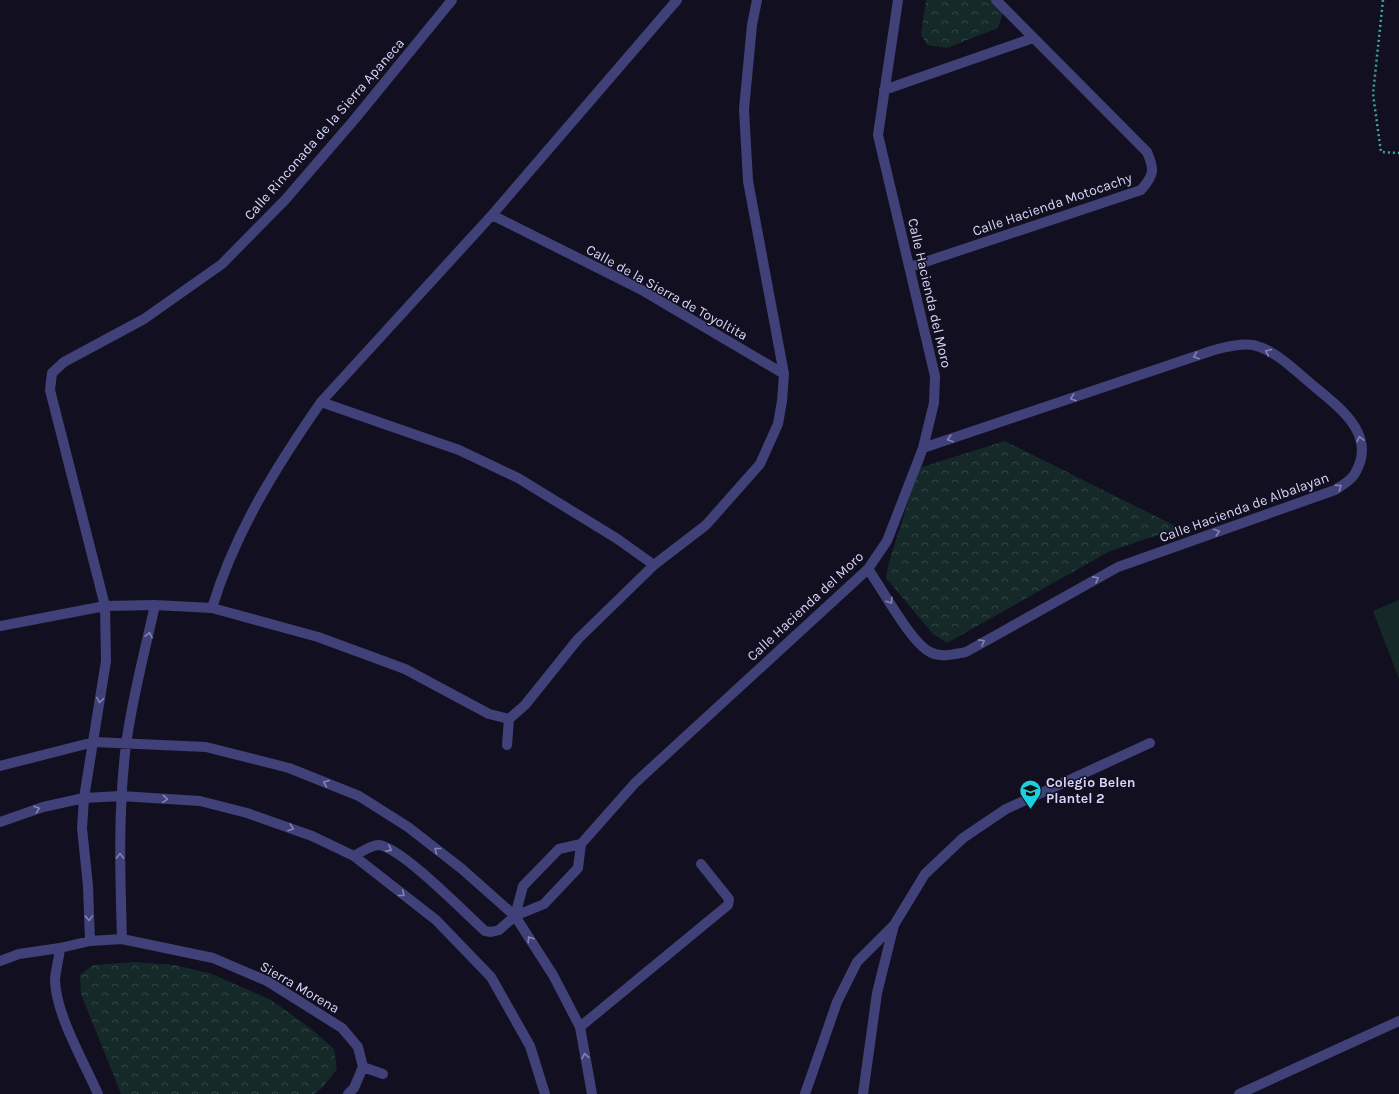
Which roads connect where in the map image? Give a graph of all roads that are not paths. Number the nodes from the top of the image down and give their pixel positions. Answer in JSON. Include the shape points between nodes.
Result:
{"nodes":[{"id":1,"x":452,"y":0,"type":"edge"},
{"id":2,"x":678,"y":0,"type":"edge"},
{"id":3,"x":757,"y":0,"type":"edge"},
{"id":4,"x":898,"y":0,"type":"edge"},
{"id":5,"x":996,"y":0,"type":"edge"},
{"id":6,"x":1033,"y":38,"type":"junction"},
{"id":7,"x":884,"y":90,"type":"junction"},
{"id":8,"x":492,"y":214,"type":"junction"},
{"id":9,"x":910,"y":266,"type":"junction"},
{"id":10,"x":784,"y":374,"type":"junction"},
{"id":11,"x":321,"y":402,"type":"junction"},
{"id":12,"x":923,"y":448,"type":"junction"},
{"id":13,"x":654,"y":565,"type":"junction"},
{"id":14,"x":868,"y":569,"type":"junction"},
{"id":15,"x":155,"y":605,"type":"junction"},
{"id":16,"x":105,"y":606,"type":"junction"},
{"id":17,"x":212,"y":608,"type":"junction"},
{"id":18,"x":0,"y":626,"type":"edge"},
{"id":19,"x":509,"y":719,"type":"junction"},
{"id":20,"x":94,"y":742,"type":"junction"},
{"id":21,"x":126,"y":743,"type":"junction"},
{"id":22,"x":1150,"y":743,"type":"dead end"},
{"id":23,"x":507,"y":745,"type":"dead end"},
{"id":24,"x":0,"y":766,"type":"edge"},
{"id":25,"x":121,"y":796,"type":"junction"},
{"id":26,"x":84,"y":798,"type":"junction"},
{"id":27,"x":0,"y":822,"type":"edge"},
{"id":28,"x":581,"y":844,"type":"junction"},
{"id":29,"x":354,"y":856,"type":"junction"},
{"id":30,"x":701,"y":864,"type":"dead end"},
{"id":31,"x":515,"y":916,"type":"junction"},
{"id":32,"x":894,"y":925,"type":"junction"},
{"id":33,"x":122,"y":939,"type":"junction"},
{"id":34,"x":90,"y":941,"type":"junction"},
{"id":35,"x":60,"y":948,"type":"junction"},
{"id":36,"x":0,"y":961,"type":"edge"},
{"id":37,"x":1399,"y":1020,"type":"edge"},
{"id":38,"x":580,"y":1027,"type":"junction"},
{"id":39,"x":363,"y":1067,"type":"junction"},
{"id":40,"x":383,"y":1074,"type":"dead end"},
{"id":41,"x":98,"y":1094,"type":"edge"},
{"id":42,"x":348,"y":1094,"type":"edge"},
{"id":43,"x":545,"y":1094,"type":"edge"},
{"id":44,"x":592,"y":1094,"type":"edge"},
{"id":45,"x":804,"y":1094,"type":"edge"},
{"id":46,"x":863,"y":1094,"type":"edge"},
{"id":47,"x":1239,"y":1094,"type":"edge"}],
"edges":[{"from":1,"to":16,"type":"street","name":"Calle Rinconada de la Sierra Apaneca","via":[[295,188],[222,264],[144,319],[64,362],[52,373],[50,390]]},
{"from":2,"to":8,"type":"street"},
{"from":3,"to":10,"type":"street","via":[[752,25],[744,109],[748,181]]},
{"from":4,"to":7,"type":"street","name":"Calle Hacienda del Moro"},
{"from":5,"to":6,"type":"street","name":"Calle Hacienda Motocachy"},
{"from":6,"to":7,"type":"street"},
{"from":6,"to":9,"type":"street","name":"Calle Hacienda Motocachy","via":[[1147,152],[1153,166],[1150,179],[1141,190]]},
{"from":7,"to":9,"type":"street","name":"Calle Hacienda del Moro","via":[[878,135]]},
{"from":8,"to":10,"type":"street","name":"Calle de la Sierra de Toyoltita","via":[[640,290]]},
{"from":8,"to":11,"type":"street"},
{"from":9,"to":12,"type":"street","name":"Calle Hacienda del Moro","via":[[936,376],[934,403]]},
{"from":10,"to":13,"type":"street","via":[[778,424],[760,464],[706,525]]},
{"from":11,"to":13,"type":"street","via":[[458,450],[518,478],[616,538]]},
{"from":11,"to":17,"type":"street","via":[[250,513],[222,574]]},
{"from":12,"to":14,"type":"street","name":"Calle Hacienda del Moro","via":[[887,541]]},
{"from":14,"to":12,"type":"street","name":"Calle Hacienda de Albalayan","one_way":true,"via":[[914,638],[929,652],[946,656],[966,652],[1118,567],[1335,490],[1354,476],[1362,457],[1361,436],[1347,414],[1276,355],[1253,345],[1234,345],[1214,350]]},
{"from":13,"to":19,"type":"street","via":[[578,639],[525,705]]},
{"from":14,"to":28,"type":"street","name":"Calle Hacienda del Moro","via":[[635,783]]},
{"from":15,"to":16,"type":"street"},
{"from":15,"to":17,"type":"street"},
{"from":21,"to":15,"type":"street","one_way":true},
{"from":16,"to":18,"type":"street"},
{"from":16,"to":20,"type":"street","name":"Calle Rinconada de la Sierra Apaneca","one_way":true,"via":[[106,661]]},
{"from":17,"to":19,"type":"street","via":[[318,637],[405,669],[489,714]]},
{"from":19,"to":23,"type":"street"},
{"from":20,"to":21,"type":"street"},
{"from":20,"to":24,"type":"street"},
{"from":20,"to":26,"type":"street","name":"Calle Rinconada de la Sierra Apaneca"},
{"from":21,"to":25,"type":"street"},
{"from":31,"to":21,"type":"street","one_way":true,"via":[[462,869],[408,827],[359,796],[289,768],[206,747]]},
{"from":22,"to":32,"type":"street","via":[[1006,809],[963,838],[925,874]]},
{"from":25,"to":26,"type":"street"},
{"from":25,"to":29,"type":"street","one_way":true,"via":[[200,801],[247,813],[312,836]]},
{"from":33,"to":25,"type":"street","one_way":true,"via":[[119,868]]},
{"from":27,"to":26,"type":"street","one_way":true,"via":[[43,806]]},
{"from":26,"to":34,"type":"street","one_way":true,"via":[[82,828]]},
{"from":28,"to":31,"type":"street","via":[[578,868],[544,904]]},
{"from":28,"to":31,"type":"street","via":[[559,849],[523,886]]},
{"from":29,"to":31,"type":"street","one_way":true,"via":[[376,845],[385,846],[416,868],[485,931],[499,930]]},
{"from":29,"to":43,"type":"street","one_way":true,"via":[[436,920],[491,977],[530,1046]]},
{"from":30,"to":38,"type":"street","via":[[729,899],[728,905]]},
{"from":38,"to":31,"type":"street","one_way":true,"via":[[553,976]]},
{"from":32,"to":45,"type":"street","via":[[857,962],[837,1002]]},
{"from":32,"to":46,"type":"street","via":[[877,993]]},
{"from":33,"to":34,"type":"street","name":"Sierra Morena"},
{"from":33,"to":39,"type":"street","name":"Sierra Morena","via":[[214,958],[267,981],[342,1028],[358,1046]]},
{"from":34,"to":35,"type":"street","name":"Sierra Morena"},
{"from":35,"to":36,"type":"street","name":"Sierra Morena","via":[[19,954]]},
{"from":35,"to":41,"type":"street","via":[[55,978],[62,1014]]},
{"from":37,"to":47,"type":"street"},
{"from":44,"to":38,"type":"street","one_way":true},
{"from":39,"to":40,"type":"street"},
{"from":39,"to":42,"type":"street","via":[[354,1088]]}]}
